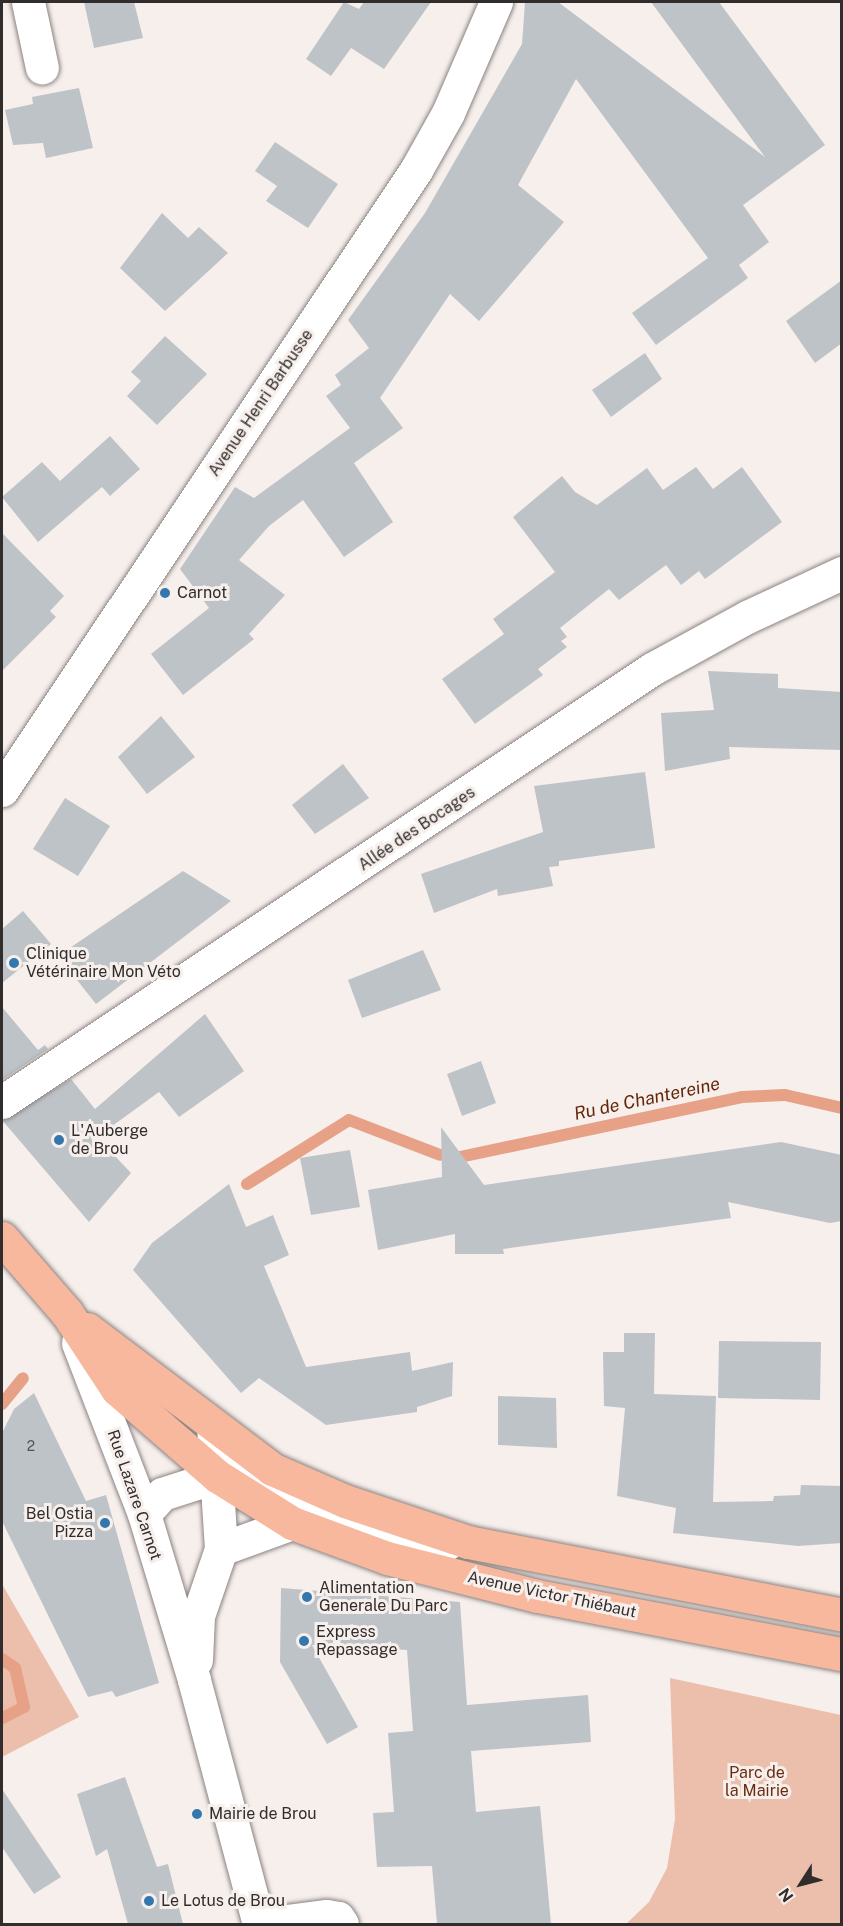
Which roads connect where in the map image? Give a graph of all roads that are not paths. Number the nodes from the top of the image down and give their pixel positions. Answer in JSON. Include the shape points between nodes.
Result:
{"nodes":[{"id":1,"x":28,"y":2,"type":"edge"},
{"id":2,"x":496,"y":2,"type":"edge"},
{"id":3,"x":42,"y":68,"type":"dead end"},
{"id":4,"x":842,"y":573,"type":"edge"},
{"id":5,"x":2,"y":790,"type":"edge"},
{"id":6,"x":2,"y":1102,"type":"edge"},
{"id":7,"x":2,"y":1238,"type":"edge"},
{"id":8,"x":67,"y":1313,"type":"junction"},
{"id":9,"x":213,"y":1426,"type":"junction"},
{"id":10,"x":217,"y":1476,"type":"junction"},
{"id":11,"x":144,"y":1514,"type":"junction"},
{"id":12,"x":292,"y":1523,"type":"junction"},
{"id":13,"x":455,"y":1538,"type":"junction"},
{"id":14,"x":221,"y":1549,"type":"junction"},
{"id":15,"x":842,"y":1615,"type":"edge"},
{"id":16,"x":842,"y":1654,"type":"edge"},
{"id":17,"x":195,"y":1680,"type":"junction"},
{"id":18,"x":261,"y":1924,"type":"edge"},
{"id":19,"x":342,"y":1924,"type":"edge"}],
"edges":[{"from":1,"to":3,"type":"street"},
{"from":2,"to":5,"type":"street","name":"Avenue Henri Barbusse","via":[[448,113],[416,170]]},
{"from":4,"to":6,"type":"street","name":"Allée des Bocages","via":[[747,617],[652,669]]},
{"from":7,"to":8,"type":"main road","name":"Avenue Victor Thiébaut"},
{"from":8,"to":9,"type":"main road","name":"Avenue Victor Thiébaut"},
{"from":8,"to":10,"type":"main road","name":"Avenue Victor Thiébaut","via":[[117,1389]]},
{"from":8,"to":11,"type":"street","name":"Rue Lazare Carnot"},
{"from":9,"to":10,"type":"street","name":"Rue Lazare Carnot"},
{"from":9,"to":13,"type":"main road","name":"Avenue Victor Thiébaut","via":[[272,1469],[345,1501]]},
{"from":10,"to":11,"type":"street","via":[[162,1494]]},
{"from":10,"to":12,"type":"main road","name":"Avenue Victor Thiébaut"},
{"from":10,"to":13,"type":"street","via":[[240,1469],[291,1500],[359,1530],[433,1553]]},
{"from":10,"to":14,"type":"street","name":"Rue Lazare Carnot"},
{"from":11,"to":17,"type":"street","name":"Rue Lazare Carnot"},
{"from":12,"to":14,"type":"street"},
{"from":12,"to":16,"type":"main road","name":"Avenue Victor Thiébaut","via":[[387,1558],[537,1596]]},
{"from":13,"to":15,"type":"main road","name":"Avenue Victor Thiébaut"},
{"from":14,"to":17,"type":"street","name":"Rue Lazare Carnot","via":[[198,1616]]},
{"from":17,"to":18,"type":"street","name":"Rue Lazare Carnot"},
{"from":18,"to":19,"type":"street","via":[[327,1916],[338,1917]]}]}
